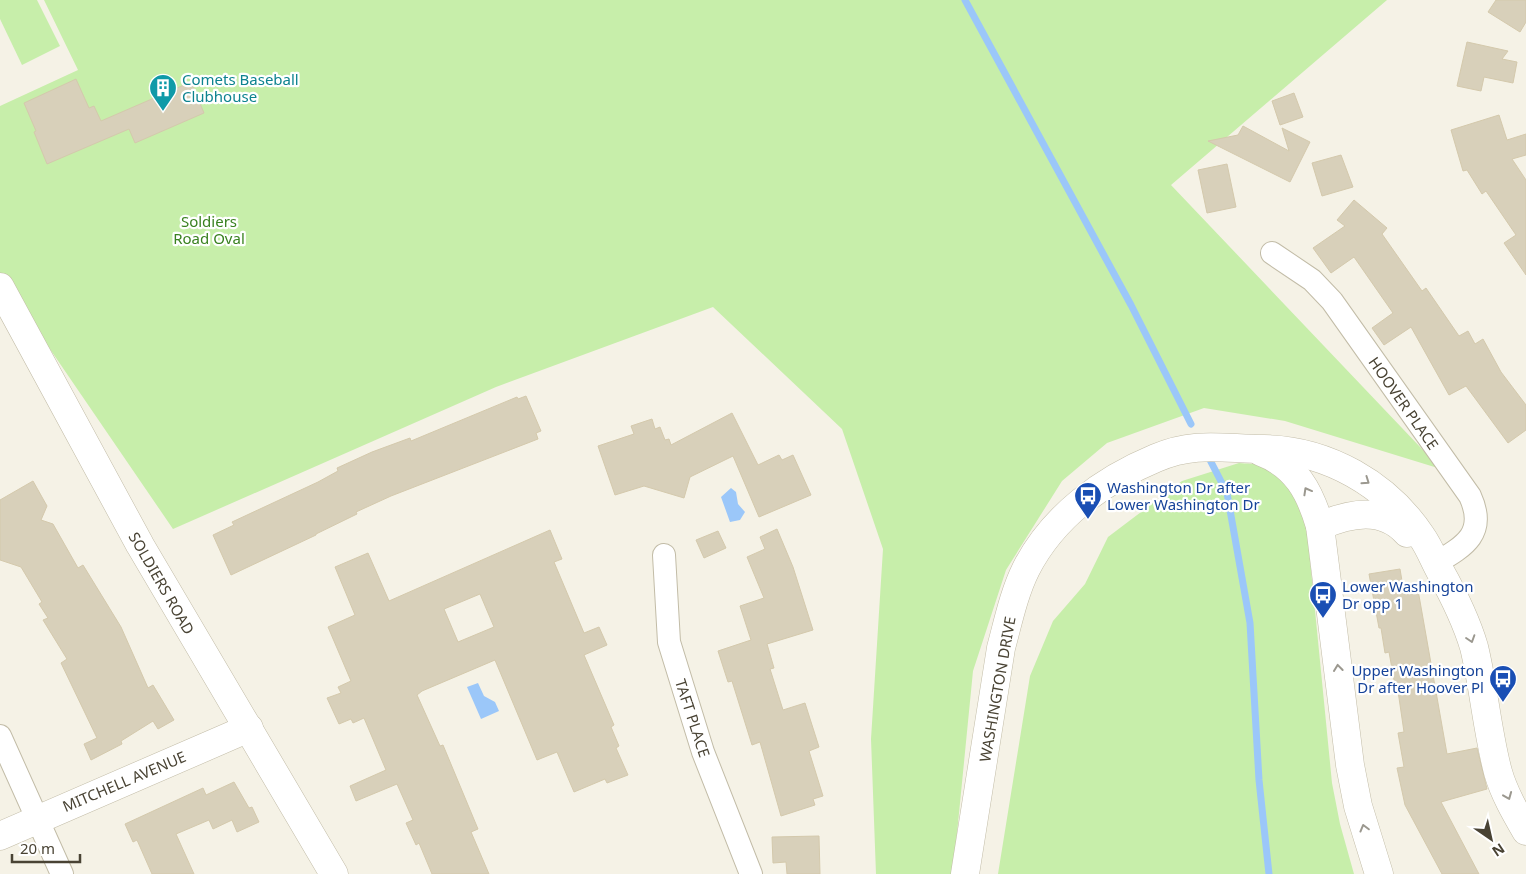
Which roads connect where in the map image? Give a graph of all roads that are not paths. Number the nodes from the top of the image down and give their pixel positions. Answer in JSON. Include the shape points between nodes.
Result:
{"nodes":[{"id":1,"x":1272,"y":254,"type":"dead end"},
{"id":2,"x":0,"y":287,"type":"edge"},
{"id":3,"x":1254,"y":449,"type":"junction"},
{"id":4,"x":1320,"y":526,"type":"junction"},
{"id":5,"x":664,"y":555,"type":"dead end"},
{"id":6,"x":1436,"y":563,"type":"junction"},
{"id":7,"x":249,"y":728,"type":"junction"},
{"id":8,"x":0,"y":736,"type":"edge"},
{"id":9,"x":38,"y":819,"type":"junction"},
{"id":10,"x":1526,"y":831,"type":"edge"},
{"id":11,"x":0,"y":836,"type":"edge"},
{"id":12,"x":62,"y":874,"type":"edge"},
{"id":13,"x":334,"y":874,"type":"edge"},
{"id":14,"x":751,"y":874,"type":"edge"},
{"id":15,"x":965,"y":874,"type":"edge"},
{"id":16,"x":1379,"y":874,"type":"edge"}],
"edges":[{"from":1,"to":6,"type":"street","name":"HOOVER PLACE","via":[[1312,280],[1332,301],[1470,496],[1476,508],[1475,531],[1456,551]]},
{"from":2,"to":7,"type":"street","name":"SOLDIERS ROAD","via":[[140,545]]},
{"from":4,"to":3,"type":"street","one_way":true,"via":[[1312,500],[1294,472],[1274,456]]},
{"from":3,"to":6,"type":"street","one_way":true,"via":[[1294,451],[1341,466],[1368,482],[1401,512],[1422,537]]},
{"from":3,"to":15,"type":"street","name":"WASHINGTON DRIVE","via":[[1220,445],[1187,449],[1138,465],[1089,495],[1046,537],[1026,570],[1006,630]]},
{"from":4,"to":6,"type":"street","via":[[1361,513],[1389,519],[1404,529]]},
{"from":16,"to":4,"type":"street","one_way":true,"via":[[1358,806],[1350,765]]},
{"from":5,"to":14,"type":"street","name":"TAFT PLACE","via":[[669,642],[703,752]]},
{"from":6,"to":10,"type":"street","one_way":true,"via":[[1461,608],[1480,679],[1498,772]]},
{"from":7,"to":9,"type":"street","name":"MITCHELL AVENUE"},
{"from":7,"to":13,"type":"street","name":"SOLDIERS ROAD"},
{"from":8,"to":9,"type":"street"},
{"from":9,"to":11,"type":"street","name":"MITCHELL AVENUE"},
{"from":9,"to":12,"type":"street"}]}
